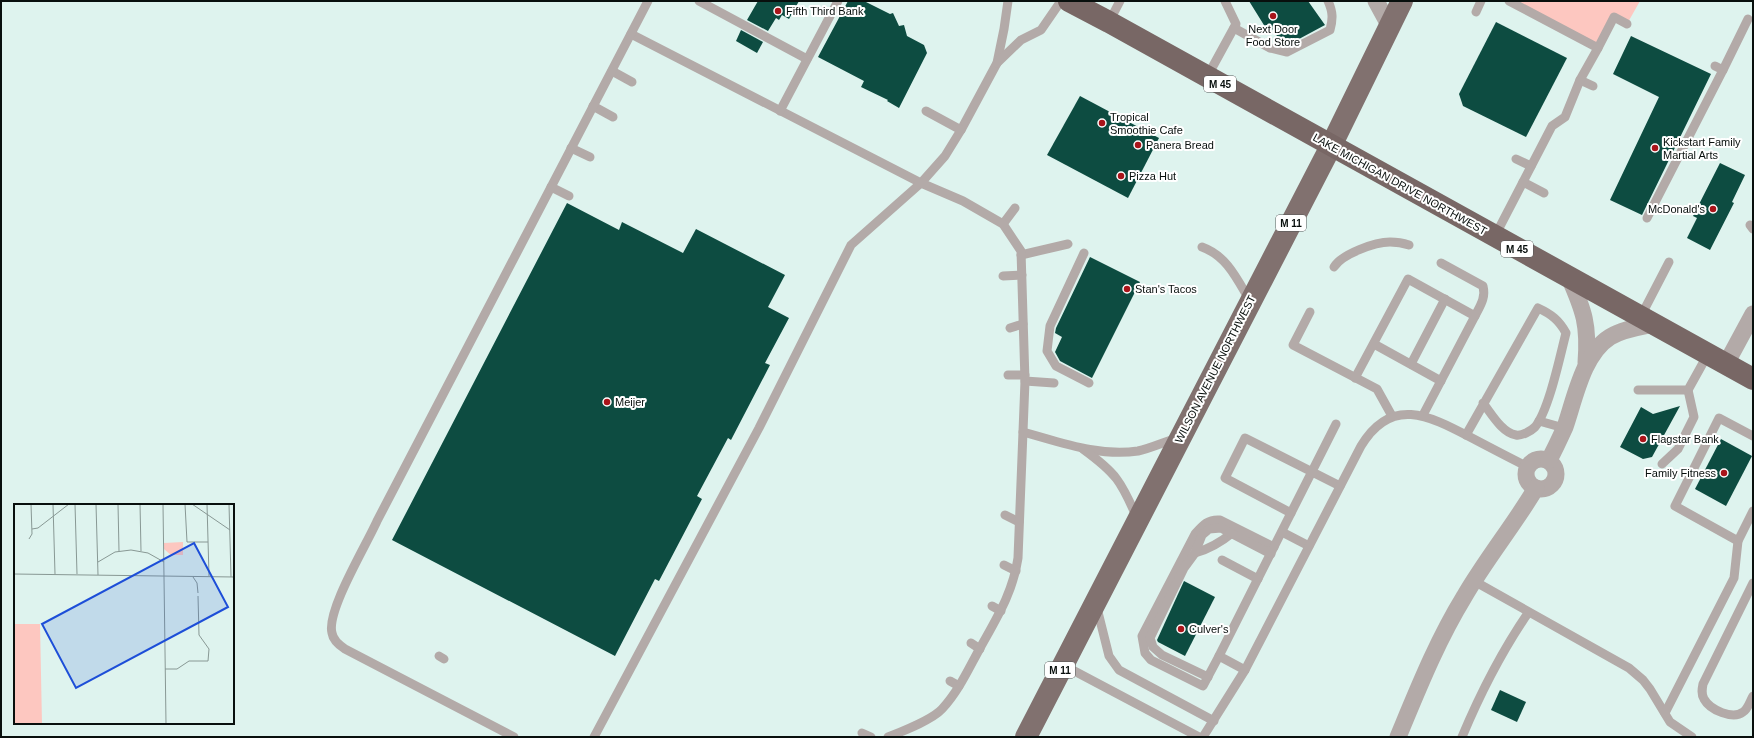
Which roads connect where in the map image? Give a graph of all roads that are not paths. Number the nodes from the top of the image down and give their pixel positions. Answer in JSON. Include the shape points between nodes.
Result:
{"nodes":[{"id":1,"x":648,"y":1,"type":"edge"},
{"id":2,"x":699,"y":1,"type":"edge"},
{"id":3,"x":838,"y":1,"type":"edge"},
{"id":4,"x":1008,"y":1,"type":"edge"},
{"id":5,"x":1061,"y":1,"type":"edge"},
{"id":6,"x":1068,"y":1,"type":"edge"},
{"id":7,"x":1120,"y":1,"type":"edge"},
{"id":8,"x":1225,"y":1,"type":"edge"},
{"id":9,"x":1328,"y":1,"type":"edge"},
{"id":10,"x":1376,"y":1,"type":"edge"},
{"id":11,"x":1481,"y":1,"type":"edge"},
{"id":12,"x":1509,"y":1,"type":"edge"},
{"id":13,"x":1404,"y":2,"type":"edge"},
{"id":14,"x":1476,"y":12,"type":"dead end"},
{"id":15,"x":1747,"y":18,"type":"edge"},
{"id":16,"x":1109,"y":22,"type":"junction"},
{"id":17,"x":1627,"y":24,"type":"dead end"},
{"id":18,"x":1390,"y":25,"type":"junction"},
{"id":19,"x":1234,"y":28,"type":"junction"},
{"id":20,"x":631,"y":34,"type":"junction"},
{"id":21,"x":1598,"y":48,"type":"junction"},
{"id":22,"x":807,"y":59,"type":"junction"},
{"id":23,"x":997,"y":63,"type":"junction"},
{"id":24,"x":612,"y":70,"type":"junction"},
{"id":25,"x":1207,"y":76,"type":"junction"},
{"id":26,"x":1580,"y":80,"type":"junction"},
{"id":27,"x":632,"y":82,"type":"dead end"},
{"id":28,"x":1592,"y":86,"type":"dead end"},
{"id":29,"x":593,"y":106,"type":"junction"},
{"id":30,"x":780,"y":111,"type":"junction"},
{"id":31,"x":926,"y":111,"type":"dead end"},
{"id":32,"x":612,"y":117,"type":"dead end"},
{"id":33,"x":961,"y":130,"type":"junction"},
{"id":34,"x":1331,"y":146,"type":"junction"},
{"id":35,"x":571,"y":148,"type":"junction"},
{"id":36,"x":590,"y":157,"type":"dead end"},
{"id":37,"x":1516,"y":159,"type":"dead end"},
{"id":38,"x":1531,"y":166,"type":"junction"},
{"id":39,"x":1523,"y":182,"type":"junction"},
{"id":40,"x":921,"y":183,"type":"junction"},
{"id":41,"x":551,"y":187,"type":"junction"},
{"id":42,"x":1544,"y":193,"type":"dead end"},
{"id":43,"x":569,"y":196,"type":"dead end"},
{"id":44,"x":1015,"y":208,"type":"dead end"},
{"id":45,"x":1647,"y":218,"type":"dead end"},
{"id":46,"x":1004,"y":224,"type":"junction"},
{"id":47,"x":1495,"y":236,"type":"junction"},
{"id":48,"x":1068,"y":244,"type":"dead end"},
{"id":49,"x":1409,"y":245,"type":"dead end"},
{"id":50,"x":1202,"y":248,"type":"dead end"},
{"id":51,"x":1084,"y":254,"type":"dead end"},
{"id":52,"x":1021,"y":256,"type":"junction"},
{"id":53,"x":1669,"y":262,"type":"dead end"},
{"id":54,"x":1440,"y":263,"type":"dead end"},
{"id":55,"x":1334,"y":267,"type":"dead end"},
{"id":56,"x":1022,"y":275,"type":"junction"},
{"id":57,"x":1003,"y":276,"type":"dead end"},
{"id":58,"x":1569,"y":277,"type":"junction"},
{"id":59,"x":1445,"y":299,"type":"junction"},
{"id":60,"x":1250,"y":301,"type":"junction"},
{"id":61,"x":1310,"y":312,"type":"dead end"},
{"id":62,"x":1753,"y":314,"type":"edge"},
{"id":63,"x":1475,"y":316,"type":"junction"},
{"id":64,"x":1648,"y":320,"type":"junction"},
{"id":65,"x":1023,"y":324,"type":"junction"},
{"id":66,"x":1010,"y":328,"type":"dead end"},
{"id":67,"x":1374,"y":344,"type":"junction"},
{"id":68,"x":1717,"y":359,"type":"junction"},
{"id":69,"x":1411,"y":364,"type":"junction"},
{"id":70,"x":1586,"y":366,"type":"junction"},
{"id":71,"x":1008,"y":375,"type":"dead end"},
{"id":72,"x":1025,"y":378,"type":"junction"},
{"id":73,"x":1355,"y":378,"type":"junction"},
{"id":74,"x":1753,"y":379,"type":"edge"},
{"id":75,"x":1441,"y":381,"type":"junction"},
{"id":76,"x":1054,"y":383,"type":"dead end"},
{"id":77,"x":1089,"y":383,"type":"dead end"},
{"id":78,"x":1638,"y":390,"type":"dead end"},
{"id":79,"x":1688,"y":390,"type":"junction"},
{"id":80,"x":1483,"y":403,"type":"junction"},
{"id":81,"x":1423,"y":415,"type":"junction"},
{"id":82,"x":1392,"y":416,"type":"junction"},
{"id":83,"x":1539,"y":421,"type":"junction"},
{"id":84,"x":1336,"y":424,"type":"dead end"},
{"id":85,"x":1564,"y":428,"type":"junction"},
{"id":86,"x":1023,"y":432,"type":"junction"},
{"id":87,"x":1466,"y":434,"type":"junction"},
{"id":88,"x":1753,"y":436,"type":"edge"},
{"id":89,"x":1180,"y":437,"type":"junction"},
{"id":90,"x":1082,"y":449,"type":"junction"},
{"id":91,"x":1549,"y":460,"type":"junction"},
{"id":92,"x":1662,"y":464,"type":"dead end"},
{"id":93,"x":1528,"y":467,"type":"junction"},
{"id":94,"x":1312,"y":471,"type":"junction"},
{"id":95,"x":1340,"y":486,"type":"junction"},
{"id":96,"x":1536,"y":488,"type":"junction"},
{"id":97,"x":1753,"y":511,"type":"edge"},
{"id":98,"x":1291,"y":513,"type":"junction"},
{"id":99,"x":1005,"y":515,"type":"dead end"},
{"id":100,"x":1138,"y":520,"type":"junction"},
{"id":101,"x":1019,"y":522,"type":"junction"},
{"id":102,"x":1282,"y":532,"type":"junction"},
{"id":103,"x":1232,"y":533,"type":"junction"},
{"id":104,"x":1738,"y":541,"type":"junction"},
{"id":105,"x":1310,"y":546,"type":"junction"},
{"id":106,"x":1273,"y":551,"type":"junction"},
{"id":107,"x":1195,"y":553,"type":"junction"},
{"id":108,"x":1222,"y":560,"type":"dead end"},
{"id":109,"x":1004,"y":565,"type":"dead end"},
{"id":110,"x":1016,"y":571,"type":"junction"},
{"id":111,"x":1258,"y":579,"type":"junction"},
{"id":112,"x":1474,"y":581,"type":"junction"},
{"id":113,"x":1753,"y":583,"type":"edge"},
{"id":114,"x":1095,"y":604,"type":"junction"},
{"id":115,"x":992,"y":606,"type":"dead end"},
{"id":116,"x":1001,"y":611,"type":"junction"},
{"id":117,"x":1528,"y":612,"type":"junction"},
{"id":118,"x":971,"y":643,"type":"dead end"},
{"id":119,"x":980,"y":649,"type":"junction"},
{"id":120,"x":1219,"y":656,"type":"junction"},
{"id":121,"x":1063,"y":665,"type":"junction"},
{"id":122,"x":1245,"y":670,"type":"junction"},
{"id":123,"x":1208,"y":677,"type":"junction"},
{"id":124,"x":950,"y":681,"type":"dead end"},
{"id":125,"x":959,"y":686,"type":"junction"},
{"id":126,"x":1753,"y":696,"type":"edge"},
{"id":127,"x":1665,"y":713,"type":"junction"},
{"id":128,"x":1214,"y":721,"type":"junction"},
{"id":129,"x":862,"y":733,"type":"dead end"},
{"id":130,"x":514,"y":737,"type":"edge"},
{"id":131,"x":594,"y":737,"type":"edge"},
{"id":132,"x":871,"y":737,"type":"edge"},
{"id":133,"x":888,"y":737,"type":"edge"},
{"id":134,"x":1026,"y":737,"type":"edge"},
{"id":135,"x":1199,"y":737,"type":"edge"},
{"id":136,"x":1203,"y":737,"type":"edge"},
{"id":137,"x":1398,"y":737,"type":"edge"},
{"id":138,"x":1462,"y":737,"type":"edge"},
{"id":139,"x":1692,"y":737,"type":"edge"}],
"edges":[{"from":1,"to":20,"type":"lane"},
{"from":2,"to":22,"type":"lane"},
{"from":3,"to":22,"type":"lane"},
{"from":4,"to":23,"type":"lane"},
{"from":5,"to":23,"type":"lane","via":[[1041,30],[1021,40]]},
{"from":6,"to":16,"type":"highway","name":"LAKE MICHIGAN DRIVE NORTHWEST","number":"M 45"},
{"from":7,"to":16,"type":"lane"},
{"from":8,"to":19,"type":"lane","via":[[1236,24]]},
{"from":9,"to":19,"type":"lane","via":[[1333,18],[1330,30],[1287,52],[1270,48]]},
{"from":10,"to":18,"type":"street"},
{"from":11,"to":14,"type":"lane"},
{"from":12,"to":21,"type":"lane"},
{"from":13,"to":18,"type":"main road","name":"WILSON AVENUE NORTHWEST","number":"M 11"},
{"from":15,"to":45,"type":"lane","via":[[1719,68]]},
{"from":16,"to":25,"type":"highway","name":"LAKE MICHIGAN DRIVE NORTHWEST","number":"M 45"},
{"from":17,"to":21,"type":"lane","via":[[1614,17]]},
{"from":18,"to":34,"type":"main road","name":"WILSON AVENUE NORTHWEST","number":"M 11"},
{"from":19,"to":25,"type":"lane"},
{"from":20,"to":24,"type":"lane"},
{"from":20,"to":30,"type":"lane"},
{"from":21,"to":26,"type":"lane"},
{"from":22,"to":30,"type":"lane","via":[[806,71]]},
{"from":23,"to":33,"type":"lane"},
{"from":24,"to":27,"type":"lane"},
{"from":24,"to":29,"type":"lane"},
{"from":25,"to":34,"type":"highway","name":"LAKE MICHIGAN DRIVE NORTHWEST","number":"M 45"},
{"from":26,"to":28,"type":"lane"},
{"from":26,"to":38,"type":"lane","via":[[1565,117],[1552,126]]},
{"from":29,"to":32,"type":"lane"},
{"from":29,"to":35,"type":"lane"},
{"from":30,"to":40,"type":"lane"},
{"from":31,"to":33,"type":"lane"},
{"from":33,"to":40,"type":"lane","via":[[945,156]]},
{"from":34,"to":47,"type":"highway","name":"LAKE MICHIGAN DRIVE NORTHWEST","number":"M 45"},
{"from":34,"to":60,"type":"main road","name":"WILSON AVENUE NORTHWEST","number":"M 11"},
{"from":35,"to":36,"type":"lane"},
{"from":35,"to":41,"type":"lane"},
{"from":37,"to":38,"type":"lane"},
{"from":38,"to":39,"type":"lane"},
{"from":39,"to":42,"type":"lane"},
{"from":39,"to":47,"type":"lane"},
{"from":40,"to":46,"type":"lane","via":[[963,201]]},
{"from":40,"to":131,"type":"lane","via":[[852,244],[759,428]]},
{"from":41,"to":43,"type":"lane"},
{"from":41,"to":130,"type":"lane","via":[[340,596],[331,628],[338,645]]},
{"from":44,"to":46,"type":"lane"},
{"from":46,"to":52,"type":"lane","via":[[1021,251]]},
{"from":47,"to":58,"type":"highway","name":"LAKE MICHIGAN DRIVE NORTHWEST","number":"M 45"},
{"from":48,"to":52,"type":"lane"},
{"from":49,"to":55,"type":"lane","via":[[1400,242],[1376,244],[1344,256]]},
{"from":50,"to":60,"type":"lane","via":[[1216,253],[1225,262]]},
{"from":51,"to":77,"type":"lane","via":[[1050,326],[1047,351],[1056,366]]},
{"from":52,"to":56,"type":"lane"},
{"from":53,"to":64,"type":"lane"},
{"from":54,"to":63,"type":"lane","via":[[1483,286],[1483,301]]},
{"from":56,"to":57,"type":"lane"},
{"from":56,"to":65,"type":"lane"},
{"from":58,"to":64,"type":"highway","name":"LAKE MICHIGAN DRIVE NORTHWEST","number":"M 45"},
{"from":58,"to":70,"type":"street","via":[[1586,322]]},
{"from":59,"to":63,"type":"lane"},
{"from":59,"to":67,"type":"lane","via":[[1408,280]]},
{"from":59,"to":69,"type":"lane"},
{"from":60,"to":89,"type":"main road","name":"WILSON AVENUE NORTHWEST","number":"M 11"},
{"from":61,"to":73,"type":"lane","via":[[1293,345]]},
{"from":62,"to":68,"type":"street"},
{"from":63,"to":75,"type":"lane"},
{"from":64,"to":68,"type":"highway","name":"LAKE MICHIGAN DRIVE NORTHWEST","number":"M 45"},
{"from":64,"to":70,"type":"street","via":[[1612,336],[1597,349]]},
{"from":65,"to":66,"type":"lane"},
{"from":65,"to":72,"type":"lane"},
{"from":67,"to":69,"type":"lane"},
{"from":67,"to":73,"type":"lane"},
{"from":68,"to":74,"type":"highway","name":"LAKE MICHIGAN DRIVE NORTHWEST","number":"M 45"},
{"from":68,"to":79,"type":"lane"},
{"from":69,"to":75,"type":"lane"},
{"from":70,"to":85,"type":"street"},
{"from":71,"to":72,"type":"lane"},
{"from":72,"to":76,"type":"lane"},
{"from":72,"to":86,"type":"lane"},
{"from":73,"to":82,"type":"lane","via":[[1377,389]]},
{"from":75,"to":81,"type":"lane"},
{"from":78,"to":79,"type":"lane"},
{"from":79,"to":92,"type":"lane","via":[[1694,417],[1678,448]]},
{"from":80,"to":83,"type":"lane","via":[[1506,430],[1516,435],[1526,433]]},
{"from":80,"to":83,"type":"lane","via":[[1538,308],[1551,314],[1566,333],[1544,412]]},
{"from":80,"to":87,"type":"lane"},
{"from":81,"to":82,"type":"lane"},
{"from":81,"to":87,"type":"lane"},
{"from":82,"to":95,"type":"lane","via":[[1371,431]]},
{"from":83,"to":85,"type":"lane"},
{"from":84,"to":94,"type":"lane"},
{"from":85,"to":91,"type":"street"},
{"from":86,"to":90,"type":"lane"},
{"from":86,"to":101,"type":"lane"},
{"from":87,"to":93,"type":"lane"},
{"from":88,"to":104,"type":"lane","via":[[1719,418],[1675,506]]},
{"from":89,"to":90,"type":"lane","via":[[1130,452]]},
{"from":89,"to":100,"type":"main road","name":"WILSON AVENUE NORTHWEST","number":"M 11"},
{"from":90,"to":100,"type":"lane","via":[[1106,466],[1117,478]]},
{"from":91,"to":93,"type":"street","via":[[1539,458]]},
{"from":91,"to":96,"type":"street","via":[[1557,473],[1554,483],[1546,488]]},
{"from":93,"to":96,"type":"street","via":[[1526,476]]},
{"from":94,"to":95,"type":"lane"},
{"from":94,"to":98,"type":"lane"},
{"from":94,"to":98,"type":"lane","via":[[1245,438],[1225,478]]},
{"from":95,"to":105,"type":"lane"},
{"from":96,"to":112,"type":"street"},
{"from":97,"to":104,"type":"lane"},
{"from":98,"to":102,"type":"lane"},
{"from":99,"to":101,"type":"lane"},
{"from":100,"to":114,"type":"main road","name":"WILSON AVENUE NORTHWEST","number":"M 11"},
{"from":101,"to":110,"type":"lane"},
{"from":102,"to":105,"type":"lane"},
{"from":102,"to":106,"type":"lane"},
{"from":103,"to":106,"type":"lane"},
{"from":103,"to":107,"type":"lane","via":[[1222,542]]},
{"from":103,"to":107,"type":"lane","via":[[1221,528],[1209,530],[1202,535]]},
{"from":104,"to":127,"type":"lane","via":[[1734,578]]},
{"from":105,"to":122,"type":"lane"},
{"from":106,"to":111,"type":"lane"},
{"from":106,"to":123,"type":"lane","via":[[1220,520],[1212,519],[1204,523],[1195,534],[1142,636],[1146,653],[1151,660],[1203,686]]},
{"from":107,"to":123,"type":"lane","via":[[1184,568],[1150,638],[1153,647],[1162,655]]},
{"from":108,"to":111,"type":"lane"},
{"from":109,"to":110,"type":"lane"},
{"from":110,"to":116,"type":"lane"},
{"from":111,"to":120,"type":"lane"},
{"from":112,"to":117,"type":"lane"},
{"from":112,"to":137,"type":"street","via":[[1435,650]]},
{"from":113,"to":126,"type":"lane","via":[[1703,684],[1702,693],[1704,700],[1711,706],[1732,716],[1742,714]]},
{"from":114,"to":121,"type":"main road","name":"WILSON AVENUE NORTHWEST","number":"M 11"},
{"from":114,"to":128,"type":"lane","via":[[1109,656],[1119,670]]},
{"from":115,"to":116,"type":"lane"},
{"from":116,"to":119,"type":"lane"},
{"from":117,"to":127,"type":"lane","via":[[1628,668],[1643,680]]},
{"from":117,"to":138,"type":"lane","via":[[1485,687]]},
{"from":118,"to":119,"type":"lane"},
{"from":119,"to":125,"type":"lane"},
{"from":120,"to":122,"type":"lane"},
{"from":120,"to":123,"type":"lane"},
{"from":121,"to":134,"type":"main road","name":"WILSON AVENUE NORTHWEST","number":"M 11"},
{"from":121,"to":135,"type":"lane"},
{"from":122,"to":128,"type":"lane"},
{"from":124,"to":125,"type":"lane"},
{"from":125,"to":133,"type":"lane","via":[[941,710]]},
{"from":127,"to":139,"type":"lane","via":[[1670,722]]},
{"from":128,"to":136,"type":"lane"},
{"from":129,"to":132,"type":"lane"}]}
